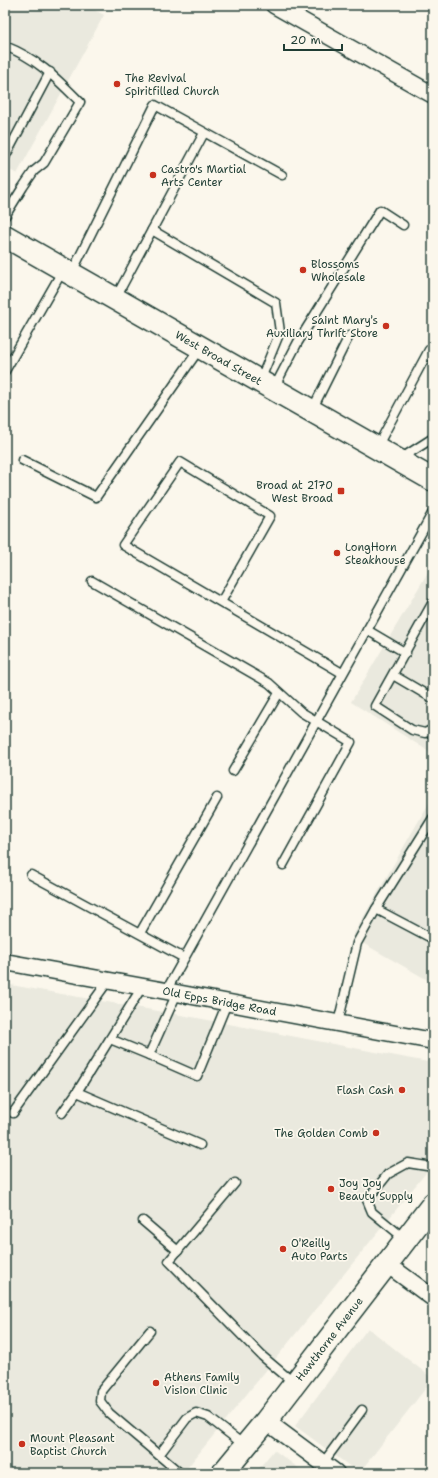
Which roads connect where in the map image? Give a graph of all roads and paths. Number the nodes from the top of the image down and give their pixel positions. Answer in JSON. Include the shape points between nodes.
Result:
{"nodes":[{"id":1,"x":274,"y":5,"type":"edge"},
{"id":2,"x":5,"y":46,"type":"edge"},
{"id":3,"x":50,"y":72,"type":"junction"},
{"id":4,"x":433,"y":95,"type":"edge"},
{"id":5,"x":204,"y":133,"type":"junction"},
{"id":6,"x":5,"y":157,"type":"edge"},
{"id":7,"x":282,"y":175,"type":"dead end"},
{"id":8,"x":5,"y":216,"type":"edge"},
{"id":9,"x":403,"y":225,"type":"dead end"},
{"id":10,"x":152,"y":230,"type":"junction"},
{"id":11,"x":5,"y":236,"type":"edge"},
{"id":12,"x":67,"y":271,"type":"junction"},
{"id":13,"x":115,"y":300,"type":"junction"},
{"id":14,"x":349,"y":336,"type":"dead end"},
{"id":15,"x":200,"y":347,"type":"junction"},
{"id":16,"x":429,"y":350,"type":"dead end"},
{"id":17,"x":5,"y":371,"type":"edge"},
{"id":18,"x":267,"y":385,"type":"junction"},
{"id":19,"x":311,"y":411,"type":"junction"},
{"id":20,"x":433,"y":438,"type":"edge"},
{"id":21,"x":376,"y":448,"type":"junction"},
{"id":22,"x":22,"y":460,"type":"dead end"},
{"id":23,"x":398,"y":460,"type":"junction"},
{"id":24,"x":433,"y":480,"type":"edge"},
{"id":25,"x":433,"y":512,"type":"edge"},
{"id":26,"x":92,"y":581,"type":"dead end"},
{"id":27,"x":221,"y":602,"type":"junction"},
{"id":28,"x":433,"y":602,"type":"edge"},
{"id":29,"x":367,"y":630,"type":"junction"},
{"id":30,"x":406,"y":653,"type":"junction"},
{"id":31,"x":342,"y":673,"type":"junction"},
{"id":32,"x":393,"y":675,"type":"junction"},
{"id":33,"x":278,"y":693,"type":"junction"},
{"id":34,"x":432,"y":698,"type":"edge"},
{"id":35,"x":316,"y":722,"type":"junction"},
{"id":36,"x":433,"y":729,"type":"edge"},
{"id":37,"x":233,"y":771,"type":"dead end"},
{"id":38,"x":217,"y":798,"type":"dead end"},
{"id":39,"x":433,"y":818,"type":"edge"},
{"id":40,"x":283,"y":865,"type":"dead end"},
{"id":41,"x":31,"y":875,"type":"dead end"},
{"id":42,"x":376,"y":909,"type":"junction"},
{"id":43,"x":140,"y":933,"type":"junction"},
{"id":44,"x":433,"y":939,"type":"edge"},
{"id":45,"x":184,"y":958,"type":"junction"},
{"id":46,"x":5,"y":962,"type":"edge"},
{"id":47,"x":108,"y":981,"type":"junction"},
{"id":48,"x":142,"y":987,"type":"junction"},
{"id":49,"x":171,"y":992,"type":"junction"},
{"id":50,"x":227,"y":1002,"type":"junction"},
{"id":51,"x":338,"y":1023,"type":"junction"},
{"id":52,"x":110,"y":1039,"type":"junction"},
{"id":53,"x":433,"y":1041,"type":"edge"},
{"id":54,"x":149,"y":1056,"type":"junction"},
{"id":55,"x":77,"y":1092,"type":"junction"},
{"id":56,"x":13,"y":1113,"type":"dead end"},
{"id":57,"x":62,"y":1113,"type":"dead end"},
{"id":58,"x":200,"y":1145,"type":"dead end"},
{"id":59,"x":433,"y":1167,"type":"edge"},
{"id":60,"x":235,"y":1182,"type":"dead end"},
{"id":61,"x":433,"y":1204,"type":"edge"},
{"id":62,"x":143,"y":1221,"type":"dead end"},
{"id":63,"x":406,"y":1240,"type":"junction"},
{"id":64,"x":178,"y":1251,"type":"junction"},
{"id":65,"x":387,"y":1264,"type":"junction"},
{"id":66,"x":433,"y":1298,"type":"edge"},
{"id":67,"x":150,"y":1331,"type":"dead end"},
{"id":68,"x":295,"y":1383,"type":"junction"},
{"id":69,"x":362,"y":1410,"type":"dead end"},
{"id":70,"x":266,"y":1421,"type":"junction"},
{"id":71,"x":246,"y":1446,"type":"junction"},
{"id":72,"x":159,"y":1455,"type":"junction"},
{"id":73,"x":322,"y":1463,"type":"junction"},
{"id":74,"x":180,"y":1473,"type":"edge"},
{"id":75,"x":223,"y":1473,"type":"edge"},
{"id":76,"x":336,"y":1473,"type":"edge"}],
"edges":[{"from":1,"to":4,"type":"street"},
{"from":2,"to":3,"type":"lane"},
{"from":3,"to":6,"type":"lane"},
{"from":3,"to":8,"type":"lane","via":[[80,102],[44,164],[34,171]]},
{"from":5,"to":7,"type":"lane"},
{"from":5,"to":10,"type":"lane"},
{"from":5,"to":12,"type":"lane","via":[[155,105]]},
{"from":9,"to":18,"type":"lane","via":[[380,210],[298,342]]},
{"from":10,"to":13,"type":"lane"},
{"from":10,"to":18,"type":"lane","via":[[276,303],[280,332]]},
{"from":11,"to":12,"type":"main road","name":"West Broad Street"},
{"from":12,"to":13,"type":"main road","name":"West Broad Street"},
{"from":12,"to":17,"type":"lane"},
{"from":13,"to":15,"type":"main road","name":"West Broad Street"},
{"from":14,"to":19,"type":"lane"},
{"from":15,"to":18,"type":"main road","name":"West Broad Street"},
{"from":15,"to":22,"type":"lane","via":[[96,497]]},
{"from":16,"to":21,"type":"lane"},
{"from":18,"to":19,"type":"main road","name":"West Broad Street"},
{"from":19,"to":21,"type":"main road","name":"West Broad Street"},
{"from":20,"to":23,"type":"lane"},
{"from":21,"to":23,"type":"main road","name":"West Broad Street"},
{"from":23,"to":24,"type":"main road","name":"West Broad Street"},
{"from":25,"to":29,"type":"lane"},
{"from":26,"to":33,"type":"lane","via":[[269,683]]},
{"from":27,"to":27,"type":"lane","via":[[124,545],[180,462],[270,516]]},
{"from":27,"to":31,"type":"lane"},
{"from":28,"to":30,"type":"lane"},
{"from":29,"to":30,"type":"lane"},
{"from":29,"to":31,"type":"lane"},
{"from":30,"to":32,"type":"lane"},
{"from":31,"to":35,"type":"lane"},
{"from":32,"to":34,"type":"lane"},
{"from":32,"to":36,"type":"lane","via":[[375,706],[412,730],[425,733]]},
{"from":33,"to":35,"type":"lane"},
{"from":33,"to":37,"type":"lane"},
{"from":35,"to":40,"type":"lane","via":[[351,742]]},
{"from":35,"to":45,"type":"lane"},
{"from":38,"to":43,"type":"lane"},
{"from":39,"to":42,"type":"lane"},
{"from":41,"to":43,"type":"lane"},
{"from":42,"to":44,"type":"lane"},
{"from":42,"to":51,"type":"lane","via":[[357,944]]},
{"from":43,"to":45,"type":"lane"},
{"from":45,"to":49,"type":"lane"},
{"from":46,"to":47,"type":"street","name":"Old Epps Bridge Road"},
{"from":47,"to":48,"type":"street","name":"Old Epps Bridge Road"},
{"from":47,"to":56,"type":"lane"},
{"from":48,"to":49,"type":"street","name":"Old Epps Bridge Road"},
{"from":48,"to":52,"type":"lane"},
{"from":49,"to":50,"type":"street","name":"Old Epps Bridge Road"},
{"from":49,"to":54,"type":"lane"},
{"from":50,"to":51,"type":"street","name":"Old Epps Bridge Road"},
{"from":50,"to":54,"type":"lane","via":[[197,1076]]},
{"from":51,"to":53,"type":"street","name":"Old Epps Bridge Road"},
{"from":52,"to":54,"type":"lane"},
{"from":52,"to":55,"type":"lane"},
{"from":55,"to":57,"type":"lane"},
{"from":55,"to":58,"type":"lane"},
{"from":59,"to":63,"type":"lane","via":[[408,1163],[388,1174],[366,1200],[372,1212]]},
{"from":60,"to":64,"type":"lane"},
{"from":61,"to":63,"type":"main road","name":"Hawthorne Avenue"},
{"from":62,"to":64,"type":"lane"},
{"from":63,"to":65,"type":"main road","name":"Hawthorne Avenue"},
{"from":64,"to":68,"type":"lane","via":[[170,1261],[262,1356]]},
{"from":65,"to":66,"type":"street"},
{"from":65,"to":68,"type":"main road","name":"Hawthorne Avenue"},
{"from":67,"to":72,"type":"lane","via":[[101,1391],[100,1401],[109,1413]]},
{"from":68,"to":70,"type":"main road","name":"Hawthorne Avenue"},
{"from":69,"to":73,"type":"lane"},
{"from":70,"to":71,"type":"main road","name":"Hawthorne Avenue"},
{"from":70,"to":73,"type":"street"},
{"from":71,"to":72,"type":"lane","via":[[208,1417],[196,1413],[187,1418]]},
{"from":71,"to":75,"type":"main road","name":"Hawthorne Avenue"},
{"from":72,"to":74,"type":"lane"},
{"from":73,"to":76,"type":"street"}]}
